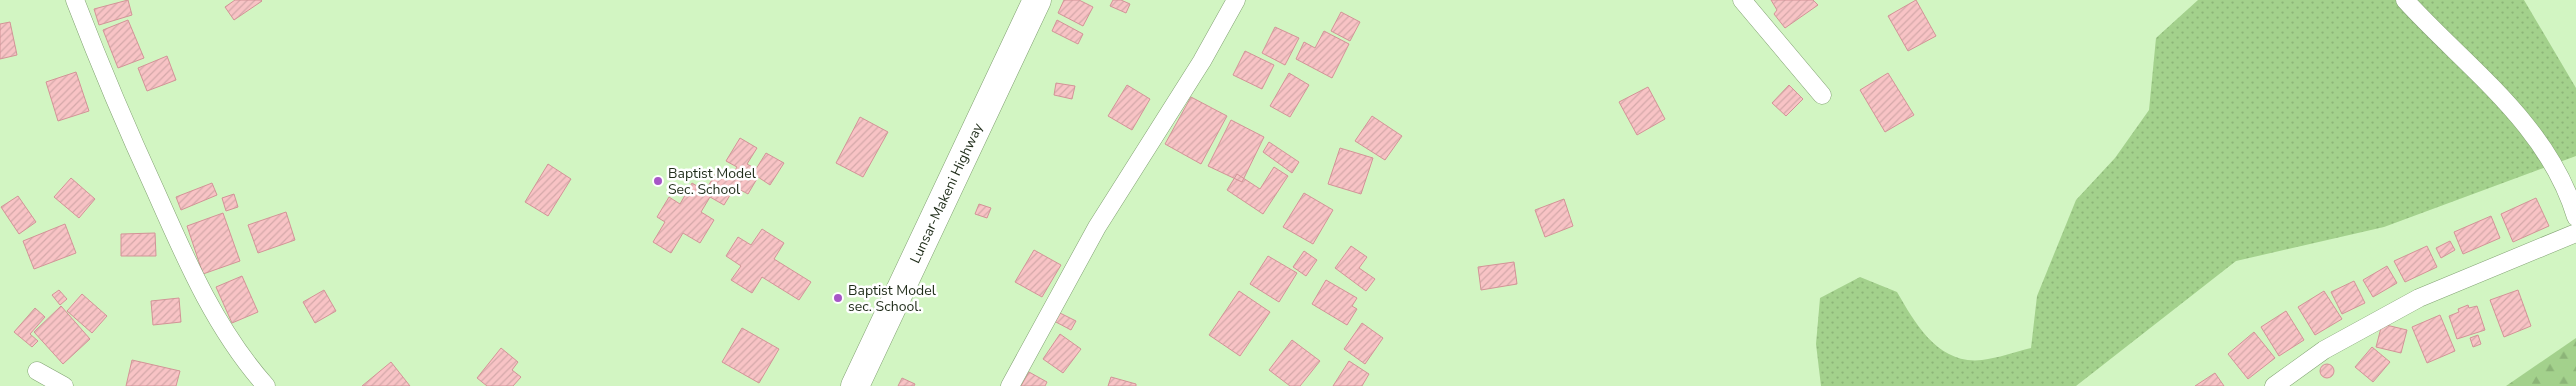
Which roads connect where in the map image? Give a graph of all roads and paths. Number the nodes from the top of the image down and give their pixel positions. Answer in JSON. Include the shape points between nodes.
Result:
{"nodes":[{"id":1,"x":75,"y":0,"type":"edge"},
{"id":2,"x":1037,"y":0,"type":"edge"},
{"id":3,"x":1236,"y":0,"type":"edge"},
{"id":4,"x":1742,"y":0,"type":"edge"},
{"id":5,"x":2405,"y":0,"type":"edge"},
{"id":6,"x":1822,"y":95,"type":"dead end"},
{"id":7,"x":2576,"y":217,"type":"edge"},
{"id":8,"x":2576,"y":233,"type":"edge"},
{"id":9,"x":37,"y":371,"type":"dead end"},
{"id":10,"x":2284,"y":384,"type":"edge"},
{"id":11,"x":64,"y":386,"type":"edge"},
{"id":12,"x":266,"y":386,"type":"edge"},
{"id":13,"x":855,"y":386,"type":"edge"},
{"id":14,"x":1010,"y":386,"type":"edge"}],
"edges":[{"from":1,"to":12,"type":"street","via":[[106,82],[194,278]]},
{"from":2,"to":13,"type":"main road","name":"Lunsar-Makeni Highway"},
{"from":3,"to":14,"type":"street","via":[[1137,167],[1097,227]]},
{"from":4,"to":6,"type":"street"},
{"from":5,"to":7,"type":"street","via":[[2504,97],[2546,156],[2570,198]]},
{"from":8,"to":10,"type":"street","via":[[2419,298],[2324,350]]},
{"from":9,"to":11,"type":"street"}]}
